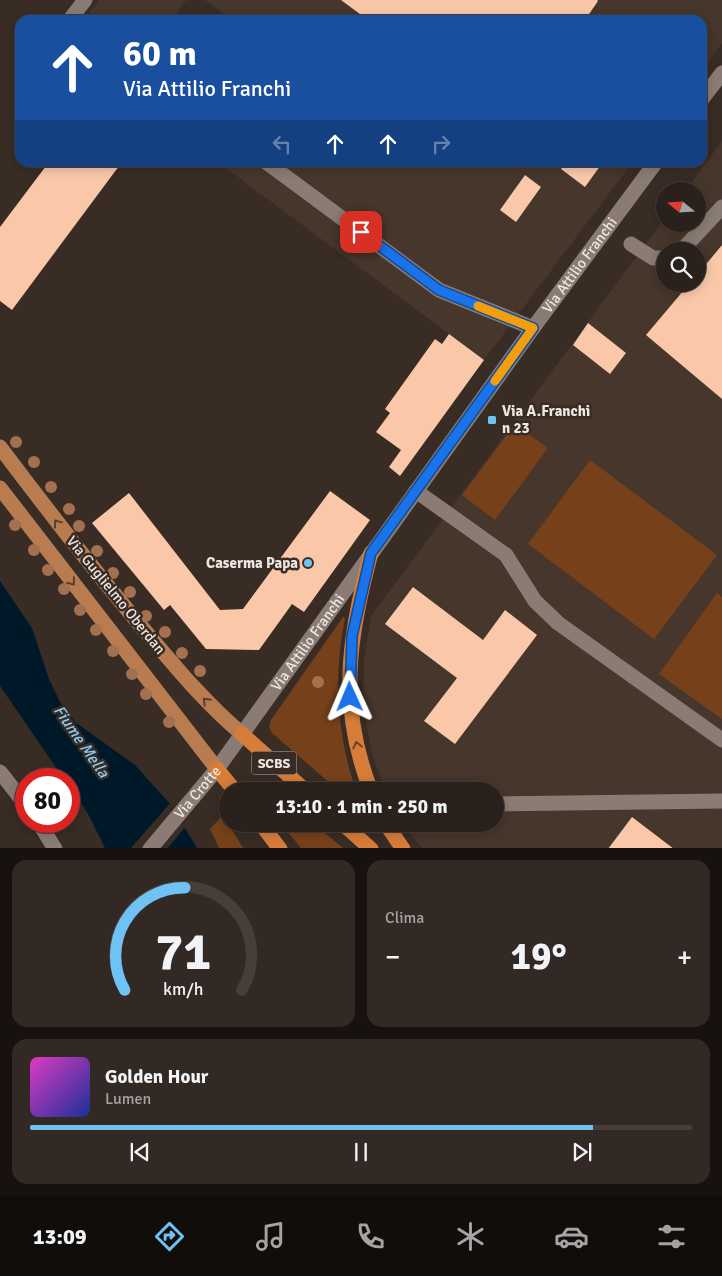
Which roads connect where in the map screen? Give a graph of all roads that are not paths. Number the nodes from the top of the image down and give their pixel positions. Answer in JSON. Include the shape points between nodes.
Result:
{"nodes":[{"id":1,"x":85,"y":0,"type":"edge"},
{"id":2,"x":73,"y":15,"type":"edge"},
{"id":3,"x":722,"y":73,"type":"edge"},
{"id":4,"x":707,"y":93,"type":"edge"},
{"id":5,"x":273,"y":167,"type":"edge"},
{"id":6,"x":652,"y":167,"type":"edge"},
{"id":7,"x":722,"y":207,"type":"edge"},
{"id":8,"x":692,"y":242,"type":"edge"},
{"id":9,"x":630,"y":244,"type":"dead end"},
{"id":10,"x":656,"y":258,"type":"edge"},
{"id":11,"x":533,"y":328,"type":"junction"},
{"id":12,"x":0,"y":447,"type":"edge"},
{"id":13,"x":0,"y":488,"type":"edge"},
{"id":14,"x":416,"y":490,"type":"junction"},
{"id":15,"x":371,"y":553,"type":"junction"},
{"id":16,"x":242,"y":734,"type":"junction"},
{"id":17,"x":722,"y":740,"type":"edge"},
{"id":18,"x":217,"y":769,"type":"junction"},
{"id":19,"x":0,"y":772,"type":"edge"},
{"id":20,"x":228,"y":782,"type":"edge"},
{"id":21,"x":296,"y":782,"type":"edge"},
{"id":22,"x":368,"y":782,"type":"edge"},
{"id":23,"x":15,"y":790,"type":"edge"},
{"id":24,"x":722,"y":801,"type":"edge"},
{"id":25,"x":504,"y":804,"type":"edge"},
{"id":26,"x":267,"y":832,"type":"edge"},
{"id":27,"x":352,"y":832,"type":"edge"},
{"id":28,"x":391,"y":832,"type":"edge"},
{"id":29,"x":46,"y":833,"type":"edge"},
{"id":30,"x":55,"y":848,"type":"edge"},
{"id":31,"x":150,"y":848,"type":"edge"},
{"id":32,"x":280,"y":848,"type":"edge"},
{"id":33,"x":371,"y":848,"type":"edge"},
{"id":34,"x":402,"y":848,"type":"edge"}],
"edges":[{"from":1,"to":2,"type":"street"},
{"from":3,"to":4,"type":"street"},
{"from":5,"to":11,"type":"street","via":[[439,290]]},
{"from":6,"to":11,"type":"street","name":"Via Attilio Franchi"},
{"from":7,"to":8,"type":"street"},
{"from":9,"to":10,"type":"street"},
{"from":11,"to":14,"type":"street","name":"Via Attilio Franchi"},
{"from":16,"to":12,"type":"main road","name":"Via Guglielmo Oberdan","one_way":true,"via":[[201,697],[167,658],[89,565]]},
{"from":13,"to":18,"type":"main road","name":"Via Guglielmo Oberdan","one_way":true},
{"from":14,"to":15,"type":"street","name":"Via Attilio Franchi"},
{"from":14,"to":17,"type":"street","via":[[506,555],[534,601],[558,623]]},
{"from":15,"to":16,"type":"street","name":"Via Attilio Franchi"},
{"from":22,"to":15,"type":"highway","one_way":true,"via":[[354,733],[349,685],[354,622]]},
{"from":16,"to":18,"type":"street","name":"Via Crotte"},
{"from":16,"to":21,"type":"highway","number":"SCBS"},
{"from":18,"to":20,"type":"highway"},
{"from":18,"to":31,"type":"street","name":"Via Crotte"},
{"from":19,"to":23,"type":"street"},
{"from":24,"to":25,"type":"street"},
{"from":26,"to":32,"type":"highway"},
{"from":27,"to":33,"type":"highway"},
{"from":28,"to":34,"type":"highway"},
{"from":29,"to":30,"type":"street"}]}
